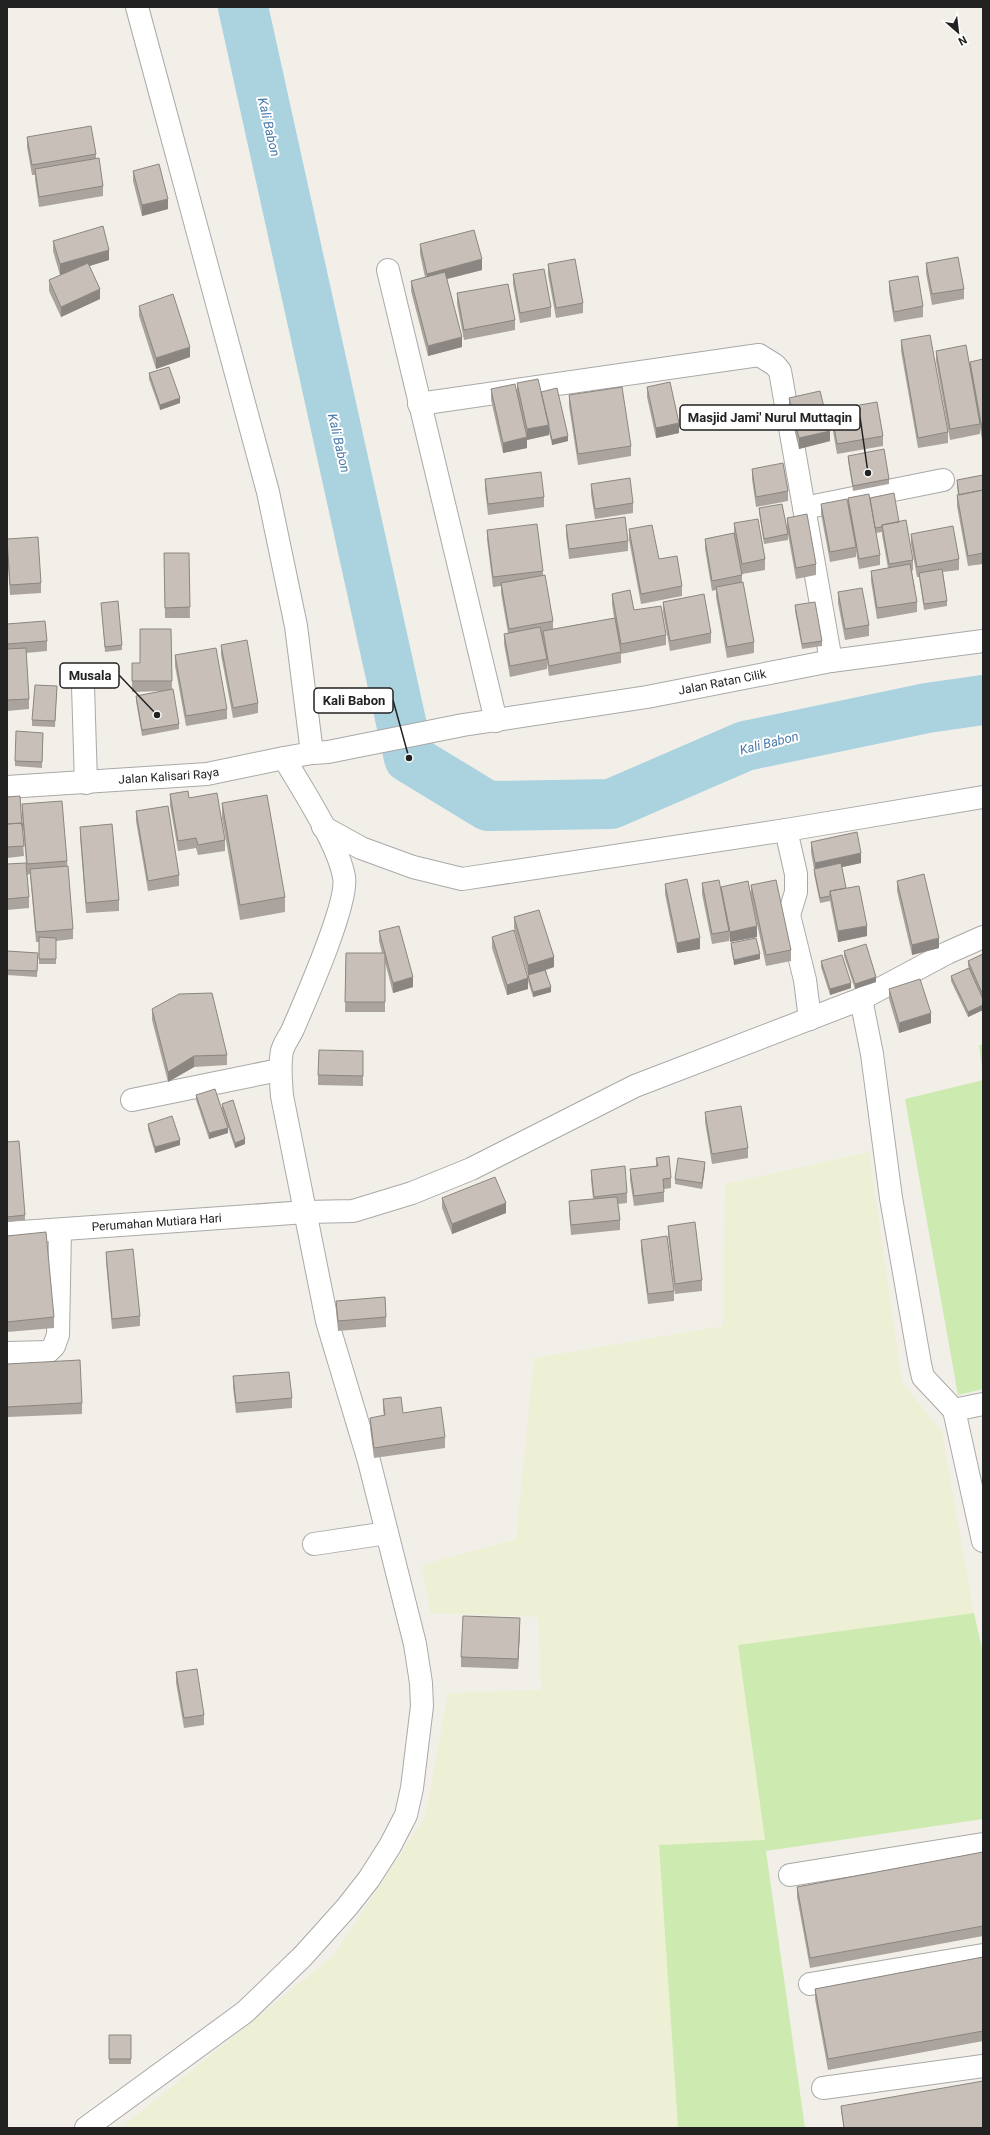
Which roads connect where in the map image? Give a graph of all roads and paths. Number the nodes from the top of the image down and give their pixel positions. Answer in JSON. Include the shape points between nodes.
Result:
{"nodes":[{"id":1,"x":137,"y":7,"type":"edge"},
{"id":2,"x":388,"y":270,"type":"dead end"},
{"id":3,"x":420,"y":404,"type":"junction"},
{"id":4,"x":943,"y":480,"type":"dead end"},
{"id":5,"x":804,"y":508,"type":"junction"},
{"id":6,"x":983,"y":641,"type":"edge"},
{"id":7,"x":831,"y":661,"type":"junction"},
{"id":8,"x":83,"y":686,"type":"dead end"},
{"id":9,"x":496,"y":721,"type":"junction"},
{"id":10,"x":320,"y":753,"type":"junction"},
{"id":11,"x":284,"y":758,"type":"junction"},
{"id":12,"x":86,"y":783,"type":"junction"},
{"id":13,"x":7,"y":788,"type":"edge"},
{"id":14,"x":983,"y":797,"type":"edge"},
{"id":15,"x":323,"y":828,"type":"junction"},
{"id":16,"x":786,"y":830,"type":"junction"},
{"id":17,"x":983,"y":936,"type":"edge"},
{"id":18,"x":861,"y":999,"type":"junction"},
{"id":19,"x":810,"y":1018,"type":"junction"},
{"id":20,"x":279,"y":1070,"type":"junction"},
{"id":21,"x":132,"y":1100,"type":"dead end"},
{"id":22,"x":306,"y":1212,"type":"junction"},
{"id":23,"x":60,"y":1231,"type":"junction"},
{"id":24,"x":7,"y":1233,"type":"edge"},
{"id":25,"x":7,"y":1353,"type":"edge"},
{"id":26,"x":983,"y":1404,"type":"edge"},
{"id":27,"x":954,"y":1410,"type":"junction"},
{"id":28,"x":387,"y":1533,"type":"junction"},
{"id":29,"x":983,"y":1541,"type":"edge"},
{"id":30,"x":314,"y":1544,"type":"dead end"},
{"id":31,"x":983,"y":1844,"type":"edge"},
{"id":32,"x":790,"y":1875,"type":"dead end"},
{"id":33,"x":983,"y":1955,"type":"edge"},
{"id":34,"x":810,"y":1984,"type":"dead end"},
{"id":35,"x":983,"y":2066,"type":"edge"},
{"id":36,"x":823,"y":2088,"type":"dead end"},
{"id":37,"x":86,"y":2128,"type":"edge"}],
"edges":[{"from":1,"to":10,"type":"street","via":[[268,492]]},
{"from":2,"to":3,"type":"street"},
{"from":3,"to":5,"type":"street","via":[[759,355],[780,371]]},
{"from":3,"to":9,"type":"street"},
{"from":4,"to":5,"type":"street"},
{"from":5,"to":7,"type":"street"},
{"from":6,"to":7,"type":"street","name":"Jalan Ratan Cilik"},
{"from":7,"to":9,"type":"street","name":"Jalan Ratan Cilik","via":[[647,697]]},
{"from":8,"to":12,"type":"street"},
{"from":9,"to":10,"type":"street","name":"Jalan Ratan Cilik"},
{"from":10,"to":11,"type":"street","name":"Jalan Kalisari Raya"},
{"from":11,"to":12,"type":"street","name":"Jalan Kalisari Raya","via":[[206,774]]},
{"from":11,"to":15,"type":"street"},
{"from":12,"to":13,"type":"street","name":"Jalan Kalisari Raya"},
{"from":14,"to":16,"type":"street"},
{"from":15,"to":16,"type":"street","via":[[361,848],[413,867],[462,879]]},
{"from":15,"to":20,"type":"street","via":[[344,878],[344,894],[336,921],[282,1049]]},
{"from":16,"to":19,"type":"street","via":[[796,874],[796,892],[789,915],[803,973]]},
{"from":17,"to":18,"type":"street","name":"Perumahan Mutiara Hari"},
{"from":18,"to":19,"type":"street","name":"Perumahan Mutiara Hari"},
{"from":18,"to":27,"type":"street","via":[[872,1054],[891,1198],[920,1364],[923,1377]]},
{"from":19,"to":22,"type":"street","name":"Perumahan Mutiara Hari","via":[[635,1086],[471,1169],[412,1193],[353,1211]]},
{"from":20,"to":21,"type":"street"},
{"from":20,"to":22,"type":"street"},
{"from":22,"to":23,"type":"street","name":"Perumahan Mutiara Hari"},
{"from":22,"to":28,"type":"street","via":[[326,1321],[369,1461]]},
{"from":23,"to":24,"type":"street","name":"Perumahan Mutiara Hari"},
{"from":23,"to":25,"type":"street","via":[[58,1335],[54,1346],[48,1352]]},
{"from":26,"to":27,"type":"street"},
{"from":27,"to":29,"type":"street"},
{"from":28,"to":30,"type":"street"},
{"from":28,"to":37,"type":"street","via":[[415,1644],[421,1683],[419,1736],[406,1815],[369,1879],[284,1976],[245,2012]]},
{"from":31,"to":32,"type":"street"},
{"from":33,"to":34,"type":"street"},
{"from":35,"to":36,"type":"street"}]}
